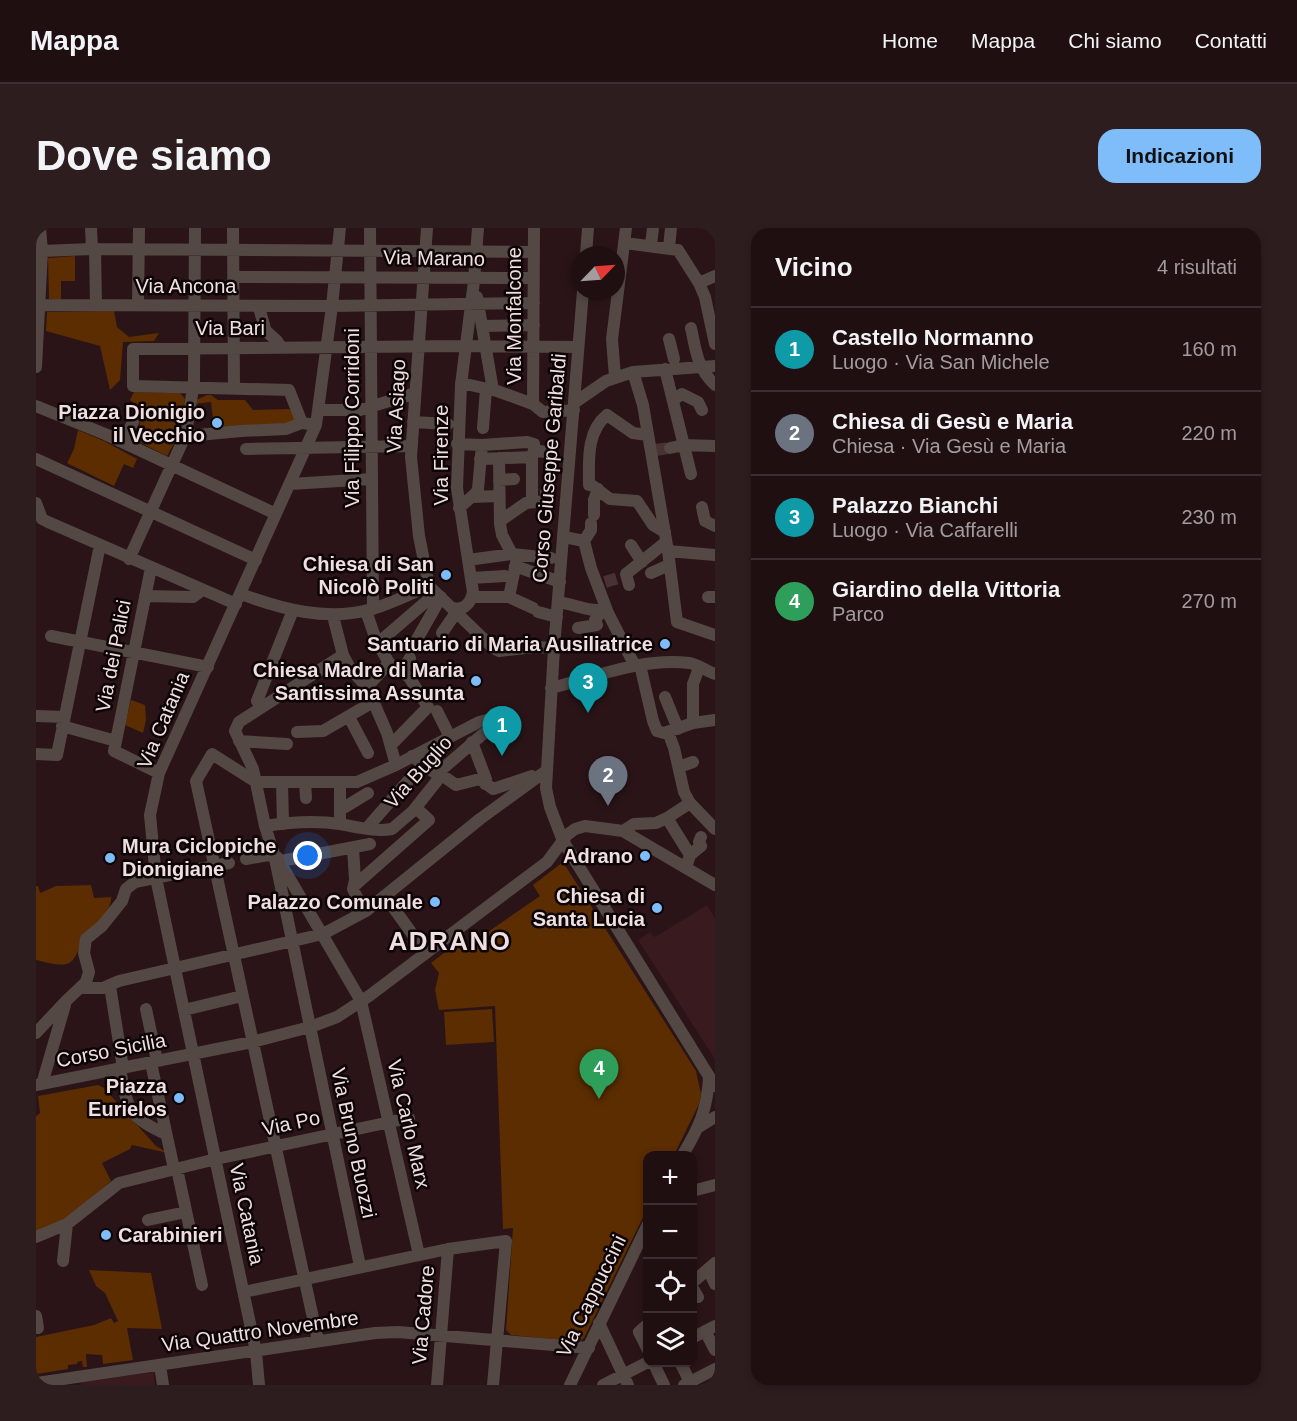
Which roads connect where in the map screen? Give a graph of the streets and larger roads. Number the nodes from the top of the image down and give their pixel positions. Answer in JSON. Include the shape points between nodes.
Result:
{"nodes":[{"id":1,"x":40,"y":228,"type":"edge"},
{"id":2,"x":91,"y":228,"type":"edge"},
{"id":3,"x":139,"y":228,"type":"edge"},
{"id":4,"x":195,"y":228,"type":"edge"},
{"id":5,"x":233,"y":228,"type":"edge"},
{"id":6,"x":340,"y":228,"type":"edge"},
{"id":7,"x":370,"y":228,"type":"edge"},
{"id":8,"x":427,"y":228,"type":"edge"},
{"id":9,"x":478,"y":228,"type":"edge"},
{"id":10,"x":534,"y":228,"type":"edge"},
{"id":11,"x":588,"y":228,"type":"edge"},
{"id":12,"x":626,"y":228,"type":"edge"},
{"id":13,"x":653,"y":228,"type":"edge"},
{"id":14,"x":671,"y":228,"type":"edge"},
{"id":15,"x":625,"y":243,"type":"junction"},
{"id":16,"x":651,"y":245,"type":"junction"},
{"id":17,"x":587,"y":246,"type":"edge"},
{"id":18,"x":669,"y":248,"type":"junction"},
{"id":19,"x":94,"y":249,"type":"junction"},
{"id":20,"x":139,"y":250,"type":"junction"},
{"id":21,"x":195,"y":250,"type":"junction"},
{"id":22,"x":336,"y":250,"type":"junction"},
{"id":23,"x":42,"y":251,"type":"junction"},
{"id":24,"x":234,"y":251,"type":"junction"},
{"id":25,"x":370,"y":251,"type":"junction"},
{"id":26,"x":426,"y":251,"type":"junction"},
{"id":27,"x":475,"y":251,"type":"junction"},
{"id":28,"x":534,"y":252,"type":"junction"},
{"id":29,"x":715,"y":276,"type":"edge"},
{"id":30,"x":234,"y":277,"type":"junction"},
{"id":31,"x":334,"y":277,"type":"junction"},
{"id":32,"x":370,"y":277,"type":"junction"},
{"id":33,"x":424,"y":277,"type":"junction"},
{"id":34,"x":534,"y":278,"type":"junction"},
{"id":35,"x":474,"y":279,"type":"junction"},
{"id":36,"x":699,"y":283,"type":"junction"},
{"id":37,"x":582,"y":300,"type":"edge"},
{"id":38,"x":475,"y":303,"type":"junction"},
{"id":39,"x":534,"y":303,"type":"junction"},
{"id":40,"x":138,"y":304,"type":"junction"},
{"id":41,"x":422,"y":304,"type":"junction"},
{"id":42,"x":39,"y":305,"type":"junction"},
{"id":43,"x":96,"y":305,"type":"junction"},
{"id":44,"x":194,"y":306,"type":"junction"},
{"id":45,"x":234,"y":306,"type":"junction"},
{"id":46,"x":259,"y":306,"type":"junction"},
{"id":47,"x":332,"y":306,"type":"junction"},
{"id":48,"x":370,"y":306,"type":"junction"},
{"id":49,"x":534,"y":325,"type":"junction"},
{"id":50,"x":485,"y":326,"type":"junction"},
{"id":51,"x":691,"y":328,"type":"dead end"},
{"id":52,"x":669,"y":339,"type":"dead end"},
{"id":53,"x":715,"y":344,"type":"edge"},
{"id":54,"x":419,"y":346,"type":"junction"},
{"id":55,"x":463,"y":346,"type":"junction"},
{"id":56,"x":489,"y":346,"type":"junction"},
{"id":57,"x":534,"y":346,"type":"junction"},
{"id":58,"x":234,"y":347,"type":"junction"},
{"id":59,"x":281,"y":347,"type":"junction"},
{"id":60,"x":371,"y":347,"type":"junction"},
{"id":61,"x":578,"y":347,"type":"junction"},
{"id":62,"x":194,"y":348,"type":"junction"},
{"id":63,"x":327,"y":348,"type":"junction"},
{"id":64,"x":673,"y":364,"type":"junction"},
{"id":65,"x":700,"y":366,"type":"junction"},
{"id":66,"x":715,"y":366,"type":"edge"},
{"id":67,"x":36,"y":368,"type":"edge"},
{"id":68,"x":619,"y":375,"type":"junction"},
{"id":69,"x":576,"y":380,"type":"junction"},
{"id":70,"x":193,"y":384,"type":"junction"},
{"id":71,"x":461,"y":384,"type":"junction"},
{"id":72,"x":234,"y":385,"type":"junction"},
{"id":73,"x":715,"y":385,"type":"edge"},
{"id":74,"x":492,"y":390,"type":"junction"},
{"id":75,"x":415,"y":393,"type":"junction"},
{"id":76,"x":673,"y":400,"type":"junction"},
{"id":77,"x":533,"y":404,"type":"junction"},
{"id":78,"x":36,"y":406,"type":"edge"},
{"id":79,"x":371,"y":406,"type":"junction"},
{"id":80,"x":574,"y":407,"type":"junction"},
{"id":81,"x":318,"y":410,"type":"junction"},
{"id":82,"x":702,"y":410,"type":"dead end"},
{"id":83,"x":134,"y":422,"type":"dead end"},
{"id":84,"x":413,"y":422,"type":"junction"},
{"id":85,"x":302,"y":423,"type":"junction"},
{"id":86,"x":448,"y":424,"type":"dead end"},
{"id":87,"x":316,"y":425,"type":"junction"},
{"id":88,"x":483,"y":428,"type":"dead end"},
{"id":89,"x":186,"y":434,"type":"junction"},
{"id":90,"x":648,"y":435,"type":"junction"},
{"id":91,"x":123,"y":442,"type":"junction"},
{"id":92,"x":458,"y":444,"type":"junction"},
{"id":93,"x":679,"y":444,"type":"junction"},
{"id":94,"x":482,"y":445,"type":"junction"},
{"id":95,"x":412,"y":446,"type":"junction"},
{"id":96,"x":715,"y":446,"type":"edge"},
{"id":97,"x":372,"y":447,"type":"junction"},
{"id":98,"x":307,"y":448,"type":"junction"},
{"id":99,"x":246,"y":449,"type":"dead end"},
{"id":100,"x":533,"y":453,"type":"junction"},
{"id":101,"x":553,"y":457,"type":"dead end"},
{"id":102,"x":499,"y":458,"type":"junction"},
{"id":103,"x":36,"y":459,"type":"edge"},
{"id":104,"x":480,"y":459,"type":"junction"},
{"id":105,"x":173,"y":469,"type":"junction"},
{"id":106,"x":690,"y":474,"type":"dead end"},
{"id":107,"x":372,"y":479,"type":"junction"},
{"id":108,"x":514,"y":479,"type":"dead end"},
{"id":109,"x":499,"y":480,"type":"junction"},
{"id":110,"x":290,"y":484,"type":"junction"},
{"id":111,"x":597,"y":489,"type":"junction"},
{"id":112,"x":546,"y":492,"type":"dead end"},
{"id":113,"x":499,"y":496,"type":"junction"},
{"id":114,"x":472,"y":497,"type":"junction"},
{"id":115,"x":532,"y":502,"type":"junction"},
{"id":116,"x":36,"y":503,"type":"edge"},
{"id":117,"x":702,"y":507,"type":"dead end"},
{"id":118,"x":459,"y":508,"type":"junction"},
{"id":119,"x":151,"y":512,"type":"junction"},
{"id":120,"x":276,"y":514,"type":"junction"},
{"id":121,"x":500,"y":521,"type":"junction"},
{"id":122,"x":715,"y":526,"type":"edge"},
{"id":123,"x":564,"y":537,"type":"junction"},
{"id":124,"x":584,"y":540,"type":"junction"},
{"id":125,"x":666,"y":541,"type":"junction"},
{"id":126,"x":100,"y":545,"type":"junction"},
{"id":127,"x":631,"y":545,"type":"dead end"},
{"id":128,"x":715,"y":555,"type":"edge"},
{"id":129,"x":515,"y":558,"type":"junction"},
{"id":130,"x":551,"y":558,"type":"dead end"},
{"id":131,"x":129,"y":559,"type":"junction"},
{"id":132,"x":256,"y":560,"type":"junction"},
{"id":133,"x":468,"y":560,"type":"junction"},
{"id":134,"x":642,"y":562,"type":"junction"},
{"id":135,"x":669,"y":565,"type":"junction"},
{"id":136,"x":151,"y":568,"type":"junction"},
{"id":137,"x":651,"y":573,"type":"dead end"},
{"id":138,"x":505,"y":576,"type":"dead end"},
{"id":139,"x":471,"y":578,"type":"junction"},
{"id":140,"x":624,"y":579,"type":"tunnel mouth"},
{"id":141,"x":560,"y":582,"type":"junction"},
{"id":142,"x":202,"y":590,"type":"junction"},
{"id":143,"x":435,"y":595,"type":"junction"},
{"id":144,"x":145,"y":597,"type":"junction"},
{"id":145,"x":476,"y":597,"type":"junction"},
{"id":146,"x":509,"y":597,"type":"junction"},
{"id":147,"x":238,"y":599,"type":"junction"},
{"id":148,"x":558,"y":602,"type":"junction"},
{"id":149,"x":293,"y":610,"type":"junction"},
{"id":150,"x":369,"y":610,"type":"junction"},
{"id":151,"x":606,"y":611,"type":"junction"},
{"id":152,"x":454,"y":612,"type":"junction"},
{"id":153,"x":333,"y":616,"type":"junction"},
{"id":154,"x":557,"y":617,"type":"junction"},
{"id":155,"x":578,"y":628,"type":"dead end"},
{"id":156,"x":442,"y":633,"type":"dead end"},
{"id":157,"x":715,"y":635,"type":"edge"},
{"id":158,"x":51,"y":636,"type":"dead end"},
{"id":159,"x":80,"y":641,"type":"junction"},
{"id":160,"x":378,"y":643,"type":"junction"},
{"id":161,"x":554,"y":648,"type":"junction"},
{"id":162,"x":134,"y":652,"type":"junction"},
{"id":163,"x":343,"y":655,"type":"junction"},
{"id":164,"x":389,"y":663,"type":"junction"},
{"id":165,"x":640,"y":665,"type":"junction"},
{"id":166,"x":208,"y":667,"type":"junction"},
{"id":167,"x":699,"y":668,"type":"junction"},
{"id":168,"x":402,"y":672,"type":"junction"},
{"id":169,"x":715,"y":674,"type":"edge"},
{"id":170,"x":367,"y":687,"type":"junction"},
{"id":171,"x":551,"y":688,"type":"junction"},
{"id":172,"x":665,"y":697,"type":"dead end"},
{"id":173,"x":256,"y":701,"type":"dead end"},
{"id":174,"x":373,"y":702,"type":"junction"},
{"id":175,"x":437,"y":711,"type":"dead end"},
{"id":176,"x":36,"y":716,"type":"edge"},
{"id":177,"x":349,"y":717,"type":"junction"},
{"id":178,"x":713,"y":720,"type":"edge"},
{"id":179,"x":63,"y":722,"type":"junction"},
{"id":180,"x":693,"y":723,"type":"junction"},
{"id":181,"x":673,"y":730,"type":"junction"},
{"id":182,"x":297,"y":732,"type":"dead end"},
{"id":183,"x":450,"y":737,"type":"junction"},
{"id":184,"x":239,"y":741,"type":"junction"},
{"id":185,"x":472,"y":742,"type":"junction"},
{"id":186,"x":287,"y":744,"type":"dead end"},
{"id":187,"x":390,"y":745,"type":"junction"},
{"id":188,"x":115,"y":746,"type":"junction"},
{"id":189,"x":368,"y":753,"type":"dead end"},
{"id":190,"x":36,"y":754,"type":"edge"},
{"id":191,"x":412,"y":756,"type":"junction"},
{"id":192,"x":693,"y":762,"type":"dead end"},
{"id":193,"x":394,"y":766,"type":"junction"},
{"id":194,"x":679,"y":767,"type":"junction"},
{"id":195,"x":544,"y":772,"type":"junction"},
{"id":196,"x":159,"y":773,"type":"junction"},
{"id":197,"x":439,"y":775,"type":"junction"},
{"id":198,"x":408,"y":781,"type":"junction"},
{"id":199,"x":484,"y":781,"type":"junction"},
{"id":200,"x":256,"y":782,"type":"junction"},
{"id":201,"x":282,"y":782,"type":"junction"},
{"id":202,"x":305,"y":782,"type":"junction"},
{"id":203,"x":340,"y":782,"type":"junction"},
{"id":204,"x":368,"y":793,"type":"dead end"},
{"id":205,"x":425,"y":796,"type":"junction"},
{"id":206,"x":690,"y":803,"type":"junction"},
{"id":207,"x":416,"y":808,"type":"junction"},
{"id":208,"x":340,"y":810,"type":"junction"},
{"id":209,"x":667,"y":818,"type":"junction"},
{"id":210,"x":306,"y":821,"type":"junction"},
{"id":211,"x":340,"y":824,"type":"junction"},
{"id":212,"x":274,"y":825,"type":"junction"},
{"id":213,"x":367,"y":828,"type":"junction"},
{"id":214,"x":715,"y":829,"type":"edge"},
{"id":215,"x":623,"y":831,"type":"junction"},
{"id":216,"x":701,"y":837,"type":"dead end"},
{"id":217,"x":562,"y":841,"type":"junction"},
{"id":218,"x":370,"y":844,"type":"dead end"},
{"id":219,"x":353,"y":848,"type":"junction"},
{"id":220,"x":690,"y":855,"type":"junction"},
{"id":221,"x":277,"y":857,"type":"junction"},
{"id":222,"x":246,"y":859,"type":"dead end"},
{"id":223,"x":229,"y":863,"type":"dead end"},
{"id":224,"x":214,"y":866,"type":"junction"},
{"id":225,"x":686,"y":868,"type":"junction"},
{"id":226,"x":156,"y":878,"type":"junction"},
{"id":227,"x":714,"y":882,"type":"edge"},
{"id":228,"x":295,"y":886,"type":"junction"},
{"id":229,"x":354,"y":886,"type":"junction"},
{"id":230,"x":280,"y":888,"type":"junction"},
{"id":231,"x":385,"y":896,"type":"junction"},
{"id":232,"x":364,"y":912,"type":"junction"},
{"id":233,"x":323,"y":934,"type":"junction"},
{"id":234,"x":292,"y":942,"type":"junction"},
{"id":235,"x":426,"y":953,"type":"junction"},
{"id":236,"x":233,"y":955,"type":"junction"},
{"id":237,"x":175,"y":968,"type":"junction"},
{"id":238,"x":110,"y":986,"type":"junction"},
{"id":239,"x":81,"y":988,"type":"junction"},
{"id":240,"x":242,"y":996,"type":"junction"},
{"id":241,"x":66,"y":1001,"type":"junction"},
{"id":242,"x":361,"y":1001,"type":"junction"},
{"id":243,"x":146,"y":1009,"type":"dead end"},
{"id":244,"x":184,"y":1010,"type":"junction"},
{"id":245,"x":310,"y":1027,"type":"junction"},
{"id":246,"x":36,"y":1033,"type":"edge"},
{"id":247,"x":252,"y":1042,"type":"junction"},
{"id":248,"x":193,"y":1053,"type":"junction"},
{"id":249,"x":154,"y":1062,"type":"junction"},
{"id":250,"x":122,"y":1068,"type":"junction"},
{"id":251,"x":712,"y":1082,"type":"edge"},
{"id":252,"x":39,"y":1085,"type":"edge"},
{"id":253,"x":715,"y":1117,"type":"edge"},
{"id":254,"x":409,"y":1118,"type":"dead end"},
{"id":255,"x":389,"y":1122,"type":"junction"},
{"id":256,"x":699,"y":1127,"type":"junction"},
{"id":257,"x":166,"y":1134,"type":"junction"},
{"id":258,"x":332,"y":1134,"type":"junction"},
{"id":259,"x":275,"y":1147,"type":"junction"},
{"id":260,"x":686,"y":1151,"type":"edge"},
{"id":261,"x":216,"y":1159,"type":"junction"},
{"id":262,"x":175,"y":1171,"type":"junction"},
{"id":263,"x":715,"y":1185,"type":"edge"},
{"id":264,"x":697,"y":1189,"type":"edge"},
{"id":265,"x":186,"y":1212,"type":"junction"},
{"id":266,"x":148,"y":1220,"type":"dead end"},
{"id":267,"x":67,"y":1224,"type":"junction"},
{"id":268,"x":643,"y":1234,"type":"edge"},
{"id":269,"x":36,"y":1237,"type":"edge"},
{"id":270,"x":448,"y":1249,"type":"junction"},
{"id":271,"x":419,"y":1255,"type":"junction"},
{"id":272,"x":63,"y":1261,"type":"dead end"},
{"id":273,"x":360,"y":1266,"type":"junction"},
{"id":274,"x":711,"y":1266,"type":"edge"},
{"id":275,"x":304,"y":1278,"type":"junction"},
{"id":276,"x":715,"y":1284,"type":"edge"},
{"id":277,"x":202,"y":1285,"type":"dead end"},
{"id":278,"x":697,"y":1285,"type":"edge"},
{"id":279,"x":244,"y":1292,"type":"junction"},
{"id":280,"x":599,"y":1323,"type":"junction"},
{"id":281,"x":710,"y":1329,"type":"edge"},
{"id":282,"x":441,"y":1335,"type":"junction"},
{"id":283,"x":494,"y":1339,"type":"junction"},
{"id":284,"x":318,"y":1341,"type":"junction"},
{"id":285,"x":589,"y":1348,"type":"junction"},
{"id":286,"x":715,"y":1350,"type":"edge"},
{"id":287,"x":256,"y":1352,"type":"junction"},
{"id":288,"x":160,"y":1365,"type":"junction"},
{"id":289,"x":655,"y":1367,"type":"edge"},
{"id":290,"x":682,"y":1367,"type":"edge"},
{"id":291,"x":643,"y":1368,"type":"edge"},
{"id":292,"x":715,"y":1369,"type":"edge"},
{"id":293,"x":626,"y":1380,"type":"edge"},
{"id":294,"x":60,"y":1382,"type":"edge"},
{"id":295,"x":36,"y":1383,"type":"edge"},
{"id":296,"x":687,"y":1384,"type":"edge"},
{"id":297,"x":163,"y":1385,"type":"edge"},
{"id":298,"x":259,"y":1385,"type":"edge"},
{"id":299,"x":437,"y":1385,"type":"edge"},
{"id":300,"x":493,"y":1385,"type":"edge"},
{"id":301,"x":570,"y":1385,"type":"edge"},
{"id":302,"x":603,"y":1385,"type":"edge"},
{"id":303,"x":664,"y":1385,"type":"edge"}],
"edges":[{"from":1,"to":23,"type":"street"},
{"from":2,"to":19,"type":"street"},
{"from":3,"to":20,"type":"street"},
{"from":4,"to":21,"type":"street"},
{"from":5,"to":24,"type":"street"},
{"from":6,"to":22,"type":"street","name":"Via Catania"},
{"from":7,"to":25,"type":"street","name":"Via Filippo Corridoni"},
{"from":8,"to":26,"type":"street","name":"Via Asiago"},
{"from":9,"to":27,"type":"street"},
{"from":10,"to":28,"type":"street","name":"Via Monfalcone"},
{"from":11,"to":17,"type":"street"},
{"from":12,"to":15,"type":"street"},
{"from":13,"to":16,"type":"street"},
{"from":14,"to":18,"type":"street"},
{"from":15,"to":16,"type":"street"},
{"from":15,"to":68,"type":"street","via":[[612,339]]},
{"from":16,"to":18,"type":"street"},
{"from":18,"to":36,"type":"street","via":[[678,250]]},
{"from":19,"to":20,"type":"street"},
{"from":19,"to":23,"type":"street"},
{"from":19,"to":43,"type":"street"},
{"from":20,"to":21,"type":"street"},
{"from":20,"to":40,"type":"street"},
{"from":21,"to":24,"type":"street"},
{"from":21,"to":44,"type":"street"},
{"from":22,"to":24,"type":"street"},
{"from":22,"to":25,"type":"street"},
{"from":22,"to":31,"type":"street","name":"Via Catania"},
{"from":23,"to":42,"type":"street"},
{"from":24,"to":30,"type":"street"},
{"from":25,"to":26,"type":"street"},
{"from":25,"to":32,"type":"street","name":"Via Filippo Corridoni"},
{"from":26,"to":27,"type":"street"},
{"from":26,"to":33,"type":"street","name":"Via Asiago"},
{"from":27,"to":28,"type":"street"},
{"from":27,"to":35,"type":"street"},
{"from":28,"to":34,"type":"street","name":"Via Monfalcone"},
{"from":29,"to":36,"type":"street"},
{"from":30,"to":31,"type":"street","name":"Via Marano"},
{"from":30,"to":45,"type":"street"},
{"from":31,"to":32,"type":"street","name":"Via Marano"},
{"from":31,"to":47,"type":"street","name":"Via Catania"},
{"from":32,"to":33,"type":"street","name":"Via Marano"},
{"from":32,"to":48,"type":"street","name":"Via Filippo Corridoni"},
{"from":33,"to":35,"type":"street","name":"Via Marano"},
{"from":33,"to":41,"type":"street","name":"Via Asiago"},
{"from":34,"to":35,"type":"street","name":"Via Marano"},
{"from":34,"to":39,"type":"street","name":"Via Monfalcone"},
{"from":35,"to":38,"type":"street"},
{"from":36,"to":53,"type":"street"},
{"from":37,"to":61,"type":"street","name":"Corso Giuseppe Garibaldi"},
{"from":38,"to":39,"type":"street","name":"Via Ancona"},
{"from":38,"to":41,"type":"street","name":"Via Ancona"},
{"from":38,"to":50,"type":"street"},
{"from":38,"to":55,"type":"street","name":"Via Firenze"},
{"from":39,"to":49,"type":"street","name":"Via Monfalcone"},
{"from":40,"to":43,"type":"street","name":"Via Ancona"},
{"from":40,"to":44,"type":"street","name":"Via Ancona"},
{"from":41,"to":48,"type":"street","name":"Via Ancona"},
{"from":41,"to":54,"type":"street","name":"Via Asiago"},
{"from":42,"to":43,"type":"street","name":"Via Ancona"},
{"from":42,"to":67,"type":"street"},
{"from":44,"to":45,"type":"street","name":"Via Ancona"},
{"from":44,"to":62,"type":"street"},
{"from":45,"to":46,"type":"street","name":"Via Ancona"},
{"from":45,"to":58,"type":"street"},
{"from":46,"to":47,"type":"street","name":"Via Ancona"},
{"from":46,"to":59,"type":"street","via":[[264,330]]},
{"from":47,"to":48,"type":"street","name":"Via Ancona"},
{"from":47,"to":63,"type":"street","name":"Via Catania"},
{"from":48,"to":60,"type":"street","name":"Via Filippo Corridoni"},
{"from":49,"to":50,"type":"street"},
{"from":49,"to":57,"type":"street","name":"Via Monfalcone"},
{"from":50,"to":56,"type":"street"},
{"from":51,"to":65,"type":"street"},
{"from":52,"to":64,"type":"street"},
{"from":54,"to":55,"type":"street","name":"Via Bari"},
{"from":54,"to":60,"type":"street","name":"Via Bari"},
{"from":54,"to":75,"type":"street","name":"Via Asiago"},
{"from":55,"to":56,"type":"street","name":"Via Bari"},
{"from":55,"to":71,"type":"street","name":"Via Firenze"},
{"from":56,"to":57,"type":"street","name":"Via Bari"},
{"from":56,"to":74,"type":"street"},
{"from":57,"to":61,"type":"street","name":"Via Bari"},
{"from":57,"to":77,"type":"street","name":"Via Monfalcone"},
{"from":58,"to":59,"type":"street","name":"Via Bari"},
{"from":58,"to":62,"type":"street","name":"Via Bari"},
{"from":58,"to":72,"type":"street"},
{"from":59,"to":63,"type":"street","name":"Via Bari"},
{"from":60,"to":63,"type":"street","name":"Via Bari"},
{"from":60,"to":79,"type":"street","name":"Via Filippo Corridoni"},
{"from":61,"to":69,"type":"street","name":"Corso Giuseppe Garibaldi"},
{"from":62,"to":70,"type":"street"},
{"from":62,"to":70,"type":"street","name":"Via Bari","via":[[133,349],[133,386]]},
{"from":63,"to":81,"type":"street","name":"Via Catania"},
{"from":64,"to":65,"type":"street"},
{"from":64,"to":68,"type":"street"},
{"from":64,"to":76,"type":"street"},
{"from":65,"to":66,"type":"street"},
{"from":65,"to":73,"type":"street"},
{"from":68,"to":69,"type":"street"},
{"from":68,"to":80,"type":"street"},
{"from":68,"to":90,"type":"street","via":[[643,405]]},
{"from":69,"to":80,"type":"street","name":"Corso Giuseppe Garibaldi"},
{"from":70,"to":72,"type":"street"},
{"from":70,"to":89,"type":"street"},
{"from":71,"to":74,"type":"street"},
{"from":71,"to":92,"type":"street","name":"Via Firenze"},
{"from":72,"to":85,"type":"street","via":[[289,390]]},
{"from":74,"to":77,"type":"street"},
{"from":74,"to":88,"type":"street"},
{"from":75,"to":79,"type":"street"},
{"from":75,"to":84,"type":"street","name":"Via Asiago"},
{"from":76,"to":82,"type":"street","via":[[682,394],[698,402]]},
{"from":76,"to":93,"type":"street"},
{"from":77,"to":80,"type":"street","via":[[543,412]]},
{"from":78,"to":91,"type":"street"},
{"from":79,"to":81,"type":"street","via":[[360,410]]},
{"from":79,"to":97,"type":"street","name":"Via Filippo Corridoni"},
{"from":80,"to":123,"type":"street","name":"Corso Giuseppe Garibaldi"},
{"from":81,"to":87,"type":"street","name":"Via Catania"},
{"from":83,"to":91,"type":"street"},
{"from":84,"to":86,"type":"street"},
{"from":84,"to":95,"type":"street","name":"Via Asiago"},
{"from":85,"to":87,"type":"street"},
{"from":85,"to":89,"type":"street","via":[[286,429]]},
{"from":87,"to":98,"type":"street","name":"Via Catania"},
{"from":89,"to":105,"type":"street"},
{"from":90,"to":111,"type":"street","via":[[633,433],[607,415],[598,423],[592,434],[589,486]]},
{"from":90,"to":125,"type":"street"},
{"from":91,"to":105,"type":"street"},
{"from":92,"to":94,"type":"street"},
{"from":92,"to":118,"type":"street","name":"Via Firenze"},
{"from":93,"to":96,"type":"street"},
{"from":93,"to":106,"type":"street"},
{"from":94,"to":100,"type":"street","via":[[527,442],[534,444]]},
{"from":94,"to":104,"type":"street"},
{"from":95,"to":97,"type":"street"},
{"from":95,"to":143,"type":"street","name":"Via Asiago","via":[[419,536]]},
{"from":97,"to":98,"type":"street"},
{"from":97,"to":107,"type":"street","name":"Via Filippo Corridoni"},
{"from":98,"to":99,"type":"street"},
{"from":98,"to":110,"type":"street","name":"Via Catania"},
{"from":100,"to":101,"type":"street","via":[[550,453]]},
{"from":100,"to":102,"type":"street"},
{"from":100,"to":115,"type":"street"},
{"from":102,"to":104,"type":"street"},
{"from":102,"to":109,"type":"street"},
{"from":103,"to":119,"type":"street"},
{"from":104,"to":114,"type":"street","via":[[478,489]]},
{"from":105,"to":119,"type":"street"},
{"from":105,"to":120,"type":"street"},
{"from":107,"to":110,"type":"street"},
{"from":107,"to":150,"type":"street","name":"Via Filippo Corridoni"},
{"from":108,"to":109,"type":"street"},
{"from":109,"to":113,"type":"street"},
{"from":110,"to":120,"type":"street","name":"Via Catania"},
{"from":111,"to":124,"type":"street","via":[[591,530]]},
{"from":111,"to":125,"type":"street","via":[[610,499],[637,501]]},
{"from":112,"to":115,"type":"street","via":[[547,501]]},
{"from":113,"to":114,"type":"street"},
{"from":113,"to":121,"type":"street"},
{"from":114,"to":118,"type":"street"},
{"from":115,"to":121,"type":"street"},
{"from":116,"to":126,"type":"street","via":[[42,519]]},
{"from":117,"to":122,"type":"street","via":[[705,521]]},
{"from":118,"to":133,"type":"street","name":"Via Firenze"},
{"from":119,"to":131,"type":"street"},
{"from":119,"to":132,"type":"street"},
{"from":120,"to":132,"type":"street","name":"Via Catania"},
{"from":121,"to":129,"type":"street","via":[[502,535]]},
{"from":123,"to":124,"type":"street"},
{"from":123,"to":141,"type":"street","name":"Corso Giuseppe Garibaldi"},
{"from":124,"to":151,"type":"street","via":[[591,568],[602,584]]},
{"from":125,"to":128,"type":"street"},
{"from":125,"to":134,"type":"street"},
{"from":125,"to":135,"type":"street"},
{"from":126,"to":131,"type":"street"},
{"from":126,"to":159,"type":"street"},
{"from":127,"to":134,"type":"street"},
{"from":129,"to":130,"type":"street"},
{"from":129,"to":133,"type":"street"},
{"from":129,"to":141,"type":"street"},
{"from":129,"to":146,"type":"street"},
{"from":131,"to":136,"type":"street"},
{"from":132,"to":147,"type":"street","name":"Via Catania"},
{"from":133,"to":139,"type":"street","name":"Via Firenze"},
{"from":134,"to":140,"type":"street"},
{"from":135,"to":137,"type":"street"},
{"from":135,"to":157,"type":"street","via":[[677,622]]},
{"from":136,"to":142,"type":"street"},
{"from":136,"to":144,"type":"street","name":"Via dei Palici"},
{"from":138,"to":139,"type":"street"},
{"from":139,"to":145,"type":"street","name":"Via Firenze"},
{"from":141,"to":148,"type":"street","name":"Corso Giuseppe Garibaldi"},
{"from":142,"to":144,"type":"street","via":[[193,597]]},
{"from":142,"to":147,"type":"street"},
{"from":143,"to":150,"type":"street"},
{"from":143,"to":152,"type":"street"},
{"from":143,"to":160,"type":"street"},
{"from":143,"to":168,"type":"street"},
{"from":144,"to":162,"type":"street","name":"Via dei Palici"},
{"from":145,"to":146,"type":"street"},
{"from":145,"to":152,"type":"street"},
{"from":146,"to":154,"type":"street"},
{"from":147,"to":149,"type":"street"},
{"from":147,"to":166,"type":"street","name":"Via Catania"},
{"from":148,"to":151,"type":"street"},
{"from":148,"to":154,"type":"street","name":"Corso Giuseppe Garibaldi"},
{"from":149,"to":153,"type":"street"},
{"from":149,"to":173,"type":"street"},
{"from":150,"to":153,"type":"street"},
{"from":150,"to":160,"type":"street","name":"Via Filippo Corridoni"},
{"from":151,"to":155,"type":"street","via":[[595,621],[597,625]]},
{"from":151,"to":165,"type":"street"},
{"from":152,"to":156,"type":"street"},
{"from":152,"to":161,"type":"street","via":[[499,651]]},
{"from":153,"to":163,"type":"street"},
{"from":154,"to":161,"type":"street","name":"Corso Giuseppe Garibaldi"},
{"from":158,"to":159,"type":"street"},
{"from":159,"to":162,"type":"street"},
{"from":159,"to":179,"type":"street"},
{"from":160,"to":164,"type":"street","name":"Via Filippo Corridoni"},
{"from":161,"to":171,"type":"street","name":"Corso Giuseppe Garibaldi"},
{"from":162,"to":166,"type":"street"},
{"from":162,"to":188,"type":"street","name":"Via dei Palici"},
{"from":163,"to":170,"type":"street"},
{"from":163,"to":184,"type":"street","via":[[239,722],[235,731]]},
{"from":164,"to":168,"type":"street"},
{"from":164,"to":170,"type":"street"},
{"from":165,"to":167,"type":"street","via":[[692,663]]},
{"from":165,"to":171,"type":"street"},
{"from":165,"to":181,"type":"street","via":[[655,726],[660,733]]},
{"from":166,"to":196,"type":"street","name":"Via Catania"},
{"from":167,"to":169,"type":"street"},
{"from":167,"to":180,"type":"street","via":[[693,684]]},
{"from":168,"to":187,"type":"street","via":[[428,707]]},
{"from":170,"to":174,"type":"street"},
{"from":171,"to":195,"type":"street","name":"Corso Giuseppe Garibaldi"},
{"from":172,"to":181,"type":"street"},
{"from":174,"to":177,"type":"street"},
{"from":174,"to":187,"type":"street"},
{"from":175,"to":183,"type":"street"},
{"from":176,"to":179,"type":"street"},
{"from":177,"to":182,"type":"street","via":[[323,731]]},
{"from":177,"to":189,"type":"street"},
{"from":178,"to":180,"type":"street"},
{"from":179,"to":188,"type":"street"},
{"from":179,"to":190,"type":"street","via":[[57,755]]},
{"from":180,"to":181,"type":"street"},
{"from":181,"to":194,"type":"street"},
{"from":183,"to":185,"type":"street","name":"Via Buglio","via":[[481,728]]},
{"from":183,"to":191,"type":"street"},
{"from":184,"to":186,"type":"street"},
{"from":184,"to":200,"type":"street"},
{"from":185,"to":197,"type":"street","name":"Via Buglio"},
{"from":185,"to":199,"type":"street"},
{"from":187,"to":193,"type":"street"},
{"from":188,"to":196,"type":"street"},
{"from":191,"to":193,"type":"street"},
{"from":191,"to":197,"type":"street"},
{"from":192,"to":194,"type":"street"},
{"from":193,"to":198,"type":"street"},
{"from":193,"to":203,"type":"street","via":[[357,782]]},
{"from":194,"to":206,"type":"street"},
{"from":195,"to":199,"type":"street","via":[[493,789]]},
{"from":195,"to":217,"type":"street","name":"Corso Giuseppe Garibaldi","via":[[550,807]]},
{"from":195,"to":231,"type":"street"},
{"from":196,"to":226,"type":"street","name":"Via Catania","via":[[150,815]]},
{"from":197,"to":199,"type":"street","via":[[456,785]]},
{"from":197,"to":205,"type":"street","name":"Via Buglio"},
{"from":198,"to":205,"type":"street"},
{"from":198,"to":213,"type":"street"},
{"from":200,"to":201,"type":"street"},
{"from":200,"to":212,"type":"street"},
{"from":200,"to":224,"type":"street","via":[[212,754],[196,781]]},
{"from":201,"to":202,"type":"street"},
{"from":201,"to":212,"type":"street"},
{"from":202,"to":203,"type":"street"},
{"from":202,"to":210,"type":"street"},
{"from":203,"to":208,"type":"street"},
{"from":204,"to":208,"type":"street"},
{"from":205,"to":207,"type":"street","name":"Via Buglio"},
{"from":206,"to":209,"type":"street"},
{"from":206,"to":214,"type":"street"},
{"from":207,"to":213,"type":"street","name":"Via Buglio","via":[[392,829]]},
{"from":207,"to":229,"type":"street","via":[[429,820]]},
{"from":208,"to":211,"type":"street"},
{"from":209,"to":215,"type":"street","via":[[634,824]]},
{"from":209,"to":220,"type":"street"},
{"from":210,"to":211,"type":"street","name":"Via Buglio"},
{"from":210,"to":212,"type":"street","name":"Via Buglio"},
{"from":211,"to":213,"type":"street","name":"Via Buglio"},
{"from":212,"to":221,"type":"street"},
{"from":215,"to":217,"type":"street","via":[[585,826]]},
{"from":215,"to":225,"type":"street"},
{"from":216,"to":220,"type":"street","via":[[700,846]]},
{"from":217,"to":235,"type":"street","name":"Corso Sicilia","via":[[547,862]]},
{"from":217,"to":251,"type":"street","name":"Corso Giuseppe Garibaldi"},
{"from":218,"to":219,"type":"street"},
{"from":219,"to":221,"type":"street"},
{"from":219,"to":229,"type":"street"},
{"from":220,"to":225,"type":"street"},
{"from":221,"to":222,"type":"street"},
{"from":221,"to":228,"type":"street","name":"Via Carlo Marx"},
{"from":221,"to":230,"type":"street","name":"Via Bruno Buozzi"},
{"from":223,"to":224,"type":"street"},
{"from":224,"to":226,"type":"street"},
{"from":224,"to":236,"type":"street"},
{"from":225,"to":227,"type":"street"},
{"from":226,"to":237,"type":"street","name":"Via Catania"},
{"from":226,"to":239,"type":"street","via":[[130,886],[102,926],[86,939],[84,952],[89,972]]},
{"from":228,"to":230,"type":"street","via":[[286,883]]},
{"from":228,"to":233,"type":"street","name":"Via Carlo Marx"},
{"from":229,"to":232,"type":"street"},
{"from":230,"to":234,"type":"street","name":"Via Bruno Buozzi"},
{"from":231,"to":232,"type":"street"},
{"from":231,"to":235,"type":"street"},
{"from":232,"to":233,"type":"street"},
{"from":233,"to":234,"type":"street"},
{"from":233,"to":242,"type":"street","name":"Via Carlo Marx"},
{"from":234,"to":236,"type":"street"},
{"from":234,"to":245,"type":"street","name":"Via Bruno Buozzi"},
{"from":235,"to":242,"type":"street","name":"Corso Sicilia"},
{"from":236,"to":237,"type":"street"},
{"from":236,"to":240,"type":"street"},
{"from":237,"to":238,"type":"street"},
{"from":237,"to":244,"type":"street","name":"Via Catania"},
{"from":238,"to":239,"type":"street"},
{"from":238,"to":250,"type":"street"},
{"from":239,"to":241,"type":"street"},
{"from":240,"to":244,"type":"street"},
{"from":240,"to":247,"type":"street"},
{"from":241,"to":246,"type":"street"},
{"from":241,"to":252,"type":"street"},
{"from":242,"to":245,"type":"street","name":"Corso Sicilia","via":[[337,1017]]},
{"from":242,"to":255,"type":"street","name":"Via Carlo Marx"},
{"from":243,"to":249,"type":"street"},
{"from":244,"to":248,"type":"street","name":"Via Catania"},
{"from":245,"to":247,"type":"street","name":"Corso Sicilia"},
{"from":245,"to":258,"type":"street","name":"Via Bruno Buozzi"},
{"from":247,"to":248,"type":"street","name":"Corso Sicilia"},
{"from":247,"to":259,"type":"street"},
{"from":248,"to":249,"type":"street","name":"Corso Sicilia"},
{"from":248,"to":261,"type":"street","name":"Via Catania"},
{"from":249,"to":250,"type":"street","name":"Corso Sicilia"},
{"from":249,"to":257,"type":"street"},
{"from":250,"to":252,"type":"street","name":"Corso Sicilia"},
{"from":250,"to":257,"type":"street","via":[[129,1108],[142,1122]]},
{"from":251,"to":256,"type":"street"},
{"from":253,"to":256,"type":"street"},
{"from":254,"to":255,"type":"street","name":"Via Po"},
{"from":255,"to":258,"type":"street","name":"Via Po"},
{"from":255,"to":271,"type":"street","name":"Via Carlo Marx"},
{"from":256,"to":260,"type":"street"},
{"from":257,"to":262,"type":"street"},
{"from":258,"to":259,"type":"street","name":"Via Po"},
{"from":258,"to":273,"type":"street","name":"Via Bruno Buozzi"},
{"from":259,"to":261,"type":"street","name":"Via Po"},
{"from":259,"to":275,"type":"street"},
{"from":261,"to":262,"type":"street","name":"Via Po"},
{"from":261,"to":279,"type":"street","name":"Via Catania"},
{"from":262,"to":265,"type":"street"},
{"from":262,"to":267,"type":"street","name":"Via Po","via":[[118,1183]]},
{"from":263,"to":264,"type":"street"},
{"from":265,"to":266,"type":"street"},
{"from":265,"to":277,"type":"street"},
{"from":267,"to":269,"type":"street","name":"Via Po"},
{"from":267,"to":272,"type":"street"},
{"from":268,"to":280,"type":"street","name":"Via Cappuccini"},
{"from":270,"to":271,"type":"street"},
{"from":270,"to":282,"type":"street","name":"Via Cadore"},
{"from":270,"to":283,"type":"street","via":[[506,1241]]},
{"from":271,"to":273,"type":"street"},
{"from":273,"to":275,"type":"street"},
{"from":274,"to":276,"type":"street"},
{"from":274,"to":278,"type":"street"},
{"from":275,"to":279,"type":"street"},
{"from":275,"to":284,"type":"street"},
{"from":279,"to":287,"type":"street","name":"Via Catania"},
{"from":280,"to":285,"type":"street","name":"Via Cappuccini"},
{"from":280,"to":293,"type":"street"},
{"from":281,"to":286,"type":"street"},
{"from":282,"to":283,"type":"street","name":"Via Quattro Novembre"},
{"from":282,"to":284,"type":"street","name":"Via Quattro Novembre","via":[[387,1333]]},
{"from":282,"to":299,"type":"street","name":"Via Cadore"},
{"from":283,"to":285,"type":"street","name":"Via Quattro Novembre"},
{"from":283,"to":300,"type":"street"},
{"from":284,"to":287,"type":"street","name":"Via Quattro Novembre"},
{"from":285,"to":301,"type":"street","name":"Via Cappuccini"},
{"from":287,"to":288,"type":"street","name":"Via Quattro Novembre"},
{"from":287,"to":298,"type":"street","name":"Via Catania"},
{"from":288,"to":294,"type":"street","name":"Via Quattro Novembre"},
{"from":288,"to":297,"type":"street"},
{"from":289,"to":303,"type":"street"},
{"from":290,"to":296,"type":"street"},
{"from":291,"to":293,"type":"street"},
{"from":292,"to":296,"type":"street"},
{"from":293,"to":302,"type":"street"},
{"from":294,"to":295,"type":"street","name":"Via Quattro Novembre"}]}
